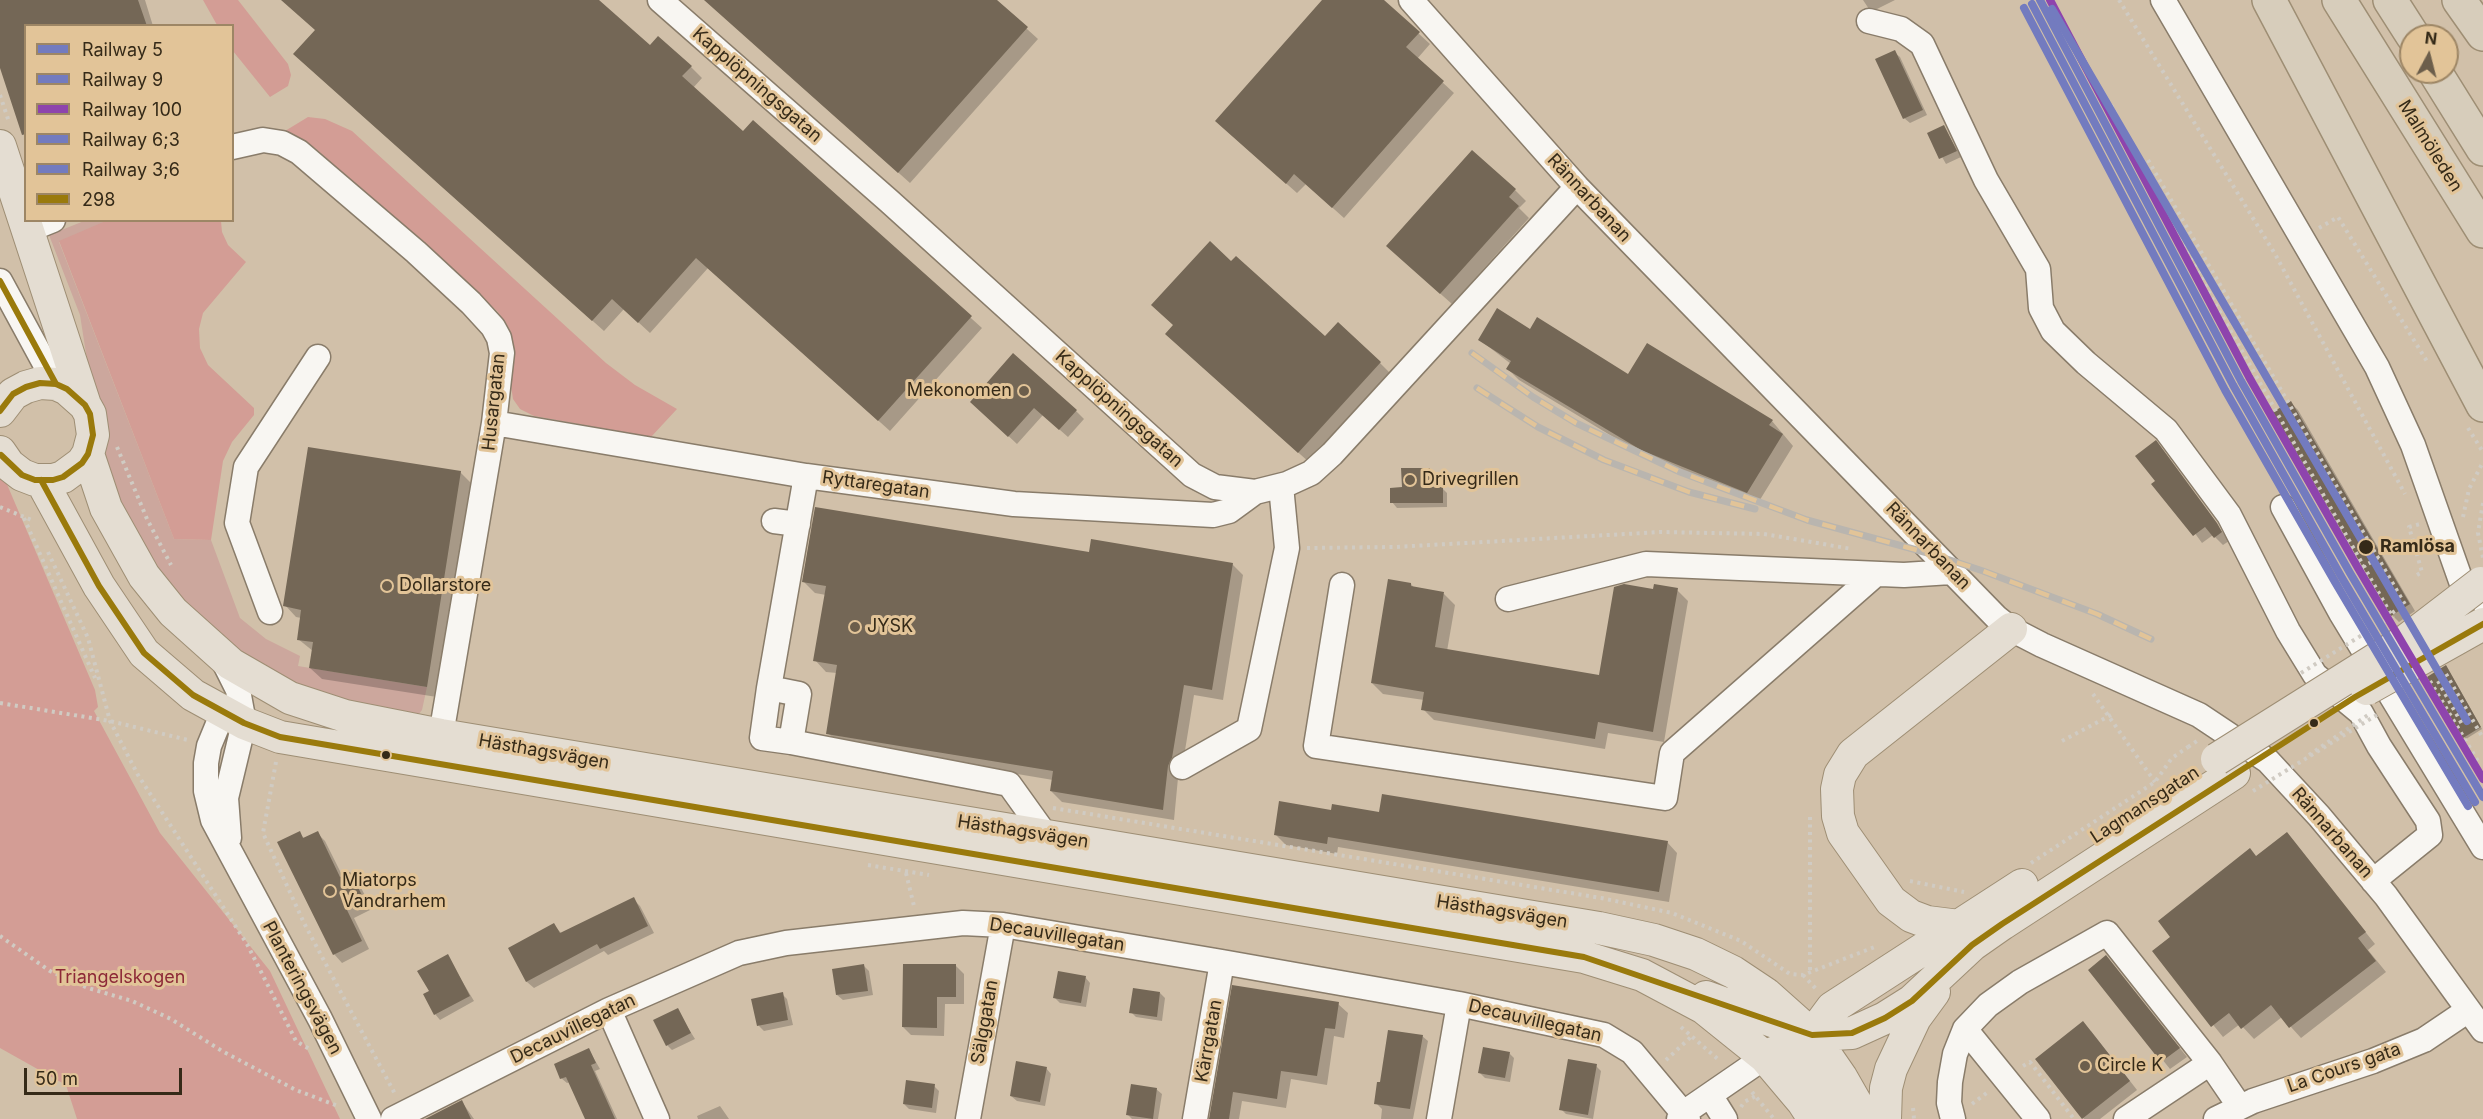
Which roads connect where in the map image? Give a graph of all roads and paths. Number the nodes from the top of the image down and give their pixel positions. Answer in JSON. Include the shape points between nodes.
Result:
{"nodes":[{"id":1,"x":660,"y":0,"type":"edge"},
{"id":2,"x":1411,"y":0,"type":"edge"},
{"id":3,"x":2119,"y":0,"type":"edge"},
{"id":4,"x":2163,"y":0,"type":"edge"},
{"id":5,"x":2269,"y":0,"type":"edge"},
{"id":6,"x":2339,"y":0,"type":"edge"},
{"id":7,"x":2390,"y":0,"type":"edge"},
{"id":8,"x":2459,"y":0,"type":"edge"},
{"id":9,"x":1869,"y":21,"type":"dead end"},
{"id":10,"x":2405,"y":24,"type":"edge"},
{"id":11,"x":2483,"y":34,"type":"edge"},
{"id":12,"x":2442,"y":84,"type":"edge"},
{"id":13,"x":2111,"y":105,"type":"dead end"},
{"id":14,"x":0,"y":146,"type":"edge"},
{"id":15,"x":234,"y":147,"type":"edge"},
{"id":16,"x":2483,"y":149,"type":"edge"},
{"id":17,"x":2148,"y":160,"type":"dead end"},
{"id":18,"x":1577,"y":187,"type":"junction"},
{"id":19,"x":24,"y":193,"type":"edge"},
{"id":20,"x":40,"y":225,"type":"edge"},
{"id":21,"x":2483,"y":231,"type":"edge"},
{"id":22,"x":2302,"y":238,"type":"junction"},
{"id":23,"x":2275,"y":254,"type":"junction"},
{"id":24,"x":0,"y":281,"type":"edge"},
{"id":25,"x":318,"y":357,"type":"dead end"},
{"id":26,"x":2428,"y":364,"type":"dead end"},
{"id":27,"x":56,"y":384,"type":"junction"},
{"id":28,"x":1,"y":398,"type":"edge"},
{"id":29,"x":85,"y":405,"type":"junction"},
{"id":30,"x":2474,"y":414,"type":"edge"},
{"id":31,"x":494,"y":423,"type":"junction"},
{"id":32,"x":101,"y":446,"type":"junction"},
{"id":33,"x":2483,"y":452,"type":"edge"},
{"id":34,"x":2483,"y":462,"type":"edge"},
{"id":35,"x":14,"y":470,"type":"edge"},
{"id":36,"x":806,"y":476,"type":"junction"},
{"id":37,"x":1281,"y":486,"type":"junction"},
{"id":38,"x":1255,"y":492,"type":"junction"},
{"id":39,"x":2406,"y":497,"type":"dead end"},
{"id":40,"x":2483,"y":503,"type":"edge"},
{"id":41,"x":0,"y":507,"type":"edge"},
{"id":42,"x":2283,"y":507,"type":"dead end"},
{"id":43,"x":2416,"y":515,"type":"dead end"},
{"id":44,"x":24,"y":518,"type":"junction"},
{"id":45,"x":2462,"y":520,"type":"dead end"},
{"id":46,"x":2421,"y":524,"type":"junction"},
{"id":47,"x":39,"y":532,"type":"dead end"},
{"id":48,"x":2424,"y":535,"type":"dead end"},
{"id":49,"x":44,"y":542,"type":"dead end"},
{"id":50,"x":1303,"y":548,"type":"dead end"},
{"id":51,"x":1860,"y":550,"type":"dead end"},
{"id":52,"x":173,"y":568,"type":"dead end"},
{"id":53,"x":1951,"y":572,"type":"junction"},
{"id":54,"x":1876,"y":574,"type":"junction"},
{"id":55,"x":2417,"y":574,"type":"dead end"},
{"id":56,"x":2482,"y":574,"type":"edge"},
{"id":57,"x":1342,"y":585,"type":"dead end"},
{"id":58,"x":2395,"y":593,"type":"dead end"},
{"id":59,"x":1508,"y":599,"type":"dead end"},
{"id":60,"x":2389,"y":611,"type":"junction"},
{"id":61,"x":270,"y":612,"type":"dead end"},
{"id":62,"x":2413,"y":617,"type":"dead end"},
{"id":63,"x":2394,"y":619,"type":"dead end"},
{"id":64,"x":2483,"y":624,"type":"edge"},
{"id":65,"x":2011,"y":629,"type":"junction"},
{"id":66,"x":221,"y":656,"type":"junction"},
{"id":67,"x":2442,"y":668,"type":"dead end"},
{"id":68,"x":2424,"y":671,"type":"dead end"},
{"id":69,"x":2438,"y":681,"type":"dead end"},
{"id":70,"x":98,"y":684,"type":"junction"},
{"id":71,"x":2093,"y":694,"type":"dead end"},
{"id":72,"x":0,"y":703,"type":"edge"},
{"id":73,"x":308,"y":704,"type":"junction"},
{"id":74,"x":2111,"y":715,"type":"junction"},
{"id":75,"x":110,"y":721,"type":"junction"},
{"id":76,"x":237,"y":724,"type":"junction"},
{"id":77,"x":2462,"y":724,"type":"dead end"},
{"id":78,"x":441,"y":735,"type":"junction"},
{"id":79,"x":2483,"y":738,"type":"edge"},
{"id":80,"x":2062,"y":741,"type":"dead end"},
{"id":81,"x":209,"y":746,"type":"junction"},
{"id":82,"x":2188,"y":747,"type":"dead end"},
{"id":83,"x":281,"y":755,"type":"junction"},
{"id":84,"x":2479,"y":764,"type":"dead end"},
{"id":85,"x":1182,"y":767,"type":"dead end"},
{"id":86,"x":2236,"y":780,"type":"junction"},
{"id":87,"x":2155,"y":782,"type":"junction"},
{"id":88,"x":1023,"y":803,"type":"junction"},
{"id":89,"x":2475,"y":823,"type":"edge"},
{"id":90,"x":2430,"y":836,"type":"junction"},
{"id":91,"x":1047,"y":837,"type":"junction"},
{"id":92,"x":2483,"y":846,"type":"edge"},
{"id":93,"x":234,"y":857,"type":"junction"},
{"id":94,"x":862,"y":863,"type":"dead end"},
{"id":95,"x":2029,"y":865,"type":"dead end"},
{"id":96,"x":906,"y":872,"type":"junction"},
{"id":97,"x":940,"y":876,"type":"dead end"},
{"id":98,"x":1906,"y":879,"type":"dead end"},
{"id":99,"x":2373,"y":881,"type":"junction"},
{"id":100,"x":1972,"y":894,"type":"dead end"},
{"id":101,"x":1003,"y":925,"type":"junction"},
{"id":102,"x":1959,"y":926,"type":"junction"},
{"id":103,"x":917,"y":928,"type":"junction"},
{"id":104,"x":0,"y":936,"type":"edge"},
{"id":105,"x":1882,"y":944,"type":"dead end"},
{"id":106,"x":1957,"y":960,"type":"junction"},
{"id":107,"x":1222,"y":962,"type":"junction"},
{"id":108,"x":1642,"y":975,"type":"junction"},
{"id":109,"x":1459,"y":1004,"type":"junction"},
{"id":110,"x":609,"y":1010,"type":"junction"},
{"id":111,"x":2467,"y":1011,"type":"junction"},
{"id":112,"x":1675,"y":1022,"type":"dead end"},
{"id":113,"x":1965,"y":1029,"type":"junction"},
{"id":114,"x":2483,"y":1030,"type":"edge"},
{"id":115,"x":1812,"y":1035,"type":"junction"},
{"id":116,"x":1692,"y":1036,"type":"junction"},
{"id":117,"x":317,"y":1055,"type":"dead end"},
{"id":118,"x":1765,"y":1057,"type":"junction"},
{"id":119,"x":2210,"y":1063,"type":"junction"},
{"id":120,"x":1651,"y":1073,"type":"junction"},
{"id":121,"x":1736,"y":1076,"type":"junction"},
{"id":122,"x":338,"y":1098,"type":"dead end"},
{"id":123,"x":1913,"y":1102,"type":"dead end"},
{"id":124,"x":2240,"y":1107,"type":"junction"},
{"id":125,"x":1694,"y":1111,"type":"edge"},
{"id":126,"x":399,"y":1116,"type":"edge"},
{"id":127,"x":369,"y":1119,"type":"edge"},
{"id":128,"x":657,"y":1119,"type":"edge"},
{"id":129,"x":968,"y":1119,"type":"edge"},
{"id":130,"x":1195,"y":1119,"type":"edge"},
{"id":131,"x":1439,"y":1119,"type":"edge"},
{"id":132,"x":1725,"y":1119,"type":"edge"},
{"id":133,"x":1774,"y":1119,"type":"edge"},
{"id":134,"x":1814,"y":1119,"type":"edge"},
{"id":135,"x":1848,"y":1119,"type":"edge"},
{"id":136,"x":1865,"y":1119,"type":"edge"},
{"id":137,"x":1885,"y":1119,"type":"edge"},
{"id":138,"x":1914,"y":1119,"type":"edge"},
{"id":139,"x":1953,"y":1119,"type":"edge"},
{"id":140,"x":2038,"y":1119,"type":"edge"},
{"id":141,"x":2126,"y":1119,"type":"edge"},
{"id":142,"x":2216,"y":1119,"type":"edge"}],
"edges":[{"from":1,"to":38,"type":"street","name":"Kapplöpningsgatan","via":[[1192,475],[1215,487]]},
{"from":2,"to":18,"type":"street","name":"Rännarbanan"},
{"from":3,"to":23,"type":"path"},
{"from":4,"to":22,"type":"street"},
{"from":5,"to":30,"type":"highway"},
{"from":6,"to":21,"type":"highway","name":"Malmöleden"},
{"from":7,"to":10,"type":"highway"},
{"from":8,"to":11,"type":"highway"},
{"from":9,"to":90,"type":"street","via":[[1901,29],[1922,44],[1986,180],[2038,269],[2042,308],[2054,331],[2166,430],[2191,462],[2229,515],[2315,675],[2361,713],[2428,821]]},
{"from":12,"to":16,"type":"highway"},
{"from":13,"to":60,"type":"path","via":[[2212,298]]},
{"from":14,"to":19,"type":"main road"},
{"from":15,"to":31,"type":"street","name":"Husargatan","via":[[263,140],[282,143],[299,152],[416,252],[486,319],[499,338],[502,353]]},
{"from":17,"to":62,"type":"path"},
{"from":18,"to":37,"type":"street","name":"Kapplöpningsgatan","via":[[1332,454],[1311,472]]},
{"from":18,"to":53,"type":"street","name":"Rännarbanan"},
{"from":20,"to":29,"type":"main road"},
{"from":22,"to":23,"type":"path"},
{"from":22,"to":26,"type":"path","via":[[2338,216]]},
{"from":22,"to":64,"type":"street","via":[[2398,409],[2467,598]]},
{"from":23,"to":39,"type":"path"},
{"from":24,"to":27,"type":"street"},
{"from":25,"to":61,"type":"street","via":[[246,467],[237,524]]},
{"from":27,"to":28,"type":"main road","via":[[40,383]]},
{"from":27,"to":29,"type":"main road"},
{"from":29,"to":32,"type":"main road","via":[[93,435]]},
{"from":30,"to":33,"type":"path"},
{"from":31,"to":36,"type":"street","name":"Ryttaregatan","via":[[591,448],[698,466]]},
{"from":31,"to":78,"type":"street","name":"Husargatan"},
{"from":32,"to":35,"type":"main road","via":[[63,477]]},
{"from":32,"to":52,"type":"path"},
{"from":32,"to":66,"type":"main road","via":[[106,508],[144,576],[189,629]]},
{"from":34,"to":45,"type":"path","via":[[2469,489]]},
{"from":35,"to":76,"type":"main road","via":[[129,634],[170,678]]},
{"from":36,"to":38,"type":"street","name":"Ryttaregatan","via":[[1014,504],[1204,515],[1229,510]]},
{"from":36,"to":88,"type":"street","via":[[786,523],[762,738],[1009,784]]},
{"from":37,"to":38,"type":"street","name":"Kapplöpningsgatan"},
{"from":37,"to":85,"type":"street","via":[[1287,548],[1249,729]]},
{"from":40,"to":56,"type":"path","via":[[2478,533]]},
{"from":41,"to":44,"type":"path"},
{"from":42,"to":89,"type":"street","via":[[2341,613]]},
{"from":43,"to":46,"type":"path"},
{"from":44,"to":47,"type":"path","via":[[34,521]]},
{"from":44,"to":70,"type":"path"},
{"from":46,"to":48,"type":"path"},
{"from":46,"to":55,"type":"path","via":[[2409,527],[2422,572]]},
{"from":49,"to":70,"type":"path","via":[[88,638]]},
{"from":50,"to":51,"type":"path","via":[[1395,548],[1661,532],[1764,534]]},
{"from":53,"to":54,"type":"street"},
{"from":53,"to":65,"type":"street","name":"Rännarbanan"},
{"from":54,"to":57,"type":"street","via":[[1672,753],[1665,798],[1316,746]]},
{"from":54,"to":59,"type":"street","via":[[1646,564]]},
{"from":56,"to":86,"type":"main road","name":"Lagmansgatan","bridge":true},
{"from":58,"to":60,"type":"path","via":[[2377,559],[2364,566]]},
{"from":60,"to":63,"type":"path"},
{"from":64,"to":86,"type":"main road","name":"Lagmansgatan","bridge":true,"via":[[2399,670]]},
{"from":65,"to":99,"type":"street","name":"Rännarbanan","via":[[2199,715],[2268,761]]},
{"from":65,"to":102,"type":"main road","via":[[1852,754],[1837,789],[1843,833],[1891,901],[1927,922]]},
{"from":66,"to":73,"type":"main road","name":"Hästhagsvägen","via":[[262,684]]},
{"from":66,"to":76,"type":"street","via":[[232,674]]},
{"from":67,"to":79,"type":"path"},
{"from":68,"to":84,"type":"path"},
{"from":69,"to":77,"type":"path"},
{"from":70,"to":75,"type":"path"},
{"from":71,"to":74,"type":"path"},
{"from":72,"to":75,"type":"path"},
{"from":73,"to":76,"type":"main road"},
{"from":73,"to":78,"type":"main road","name":"Hästhagsvägen","via":[[345,716]]},
{"from":74,"to":80,"type":"path"},
{"from":74,"to":87,"type":"path"},
{"from":75,"to":81,"type":"path"},
{"from":75,"to":117,"type":"path","via":[[138,775],[247,944],[296,1041]]},
{"from":76,"to":81,"type":"street","name":"Planteringsvägen"},
{"from":76,"to":83,"type":"main road","name":"Hästhagsvägen"},
{"from":76,"to":83,"type":"path"},
{"from":76,"to":93,"type":"street","name":"Planteringsvägen","via":[[226,812]]},
{"from":78,"to":91,"type":"main road","name":"Hästhagsvägen"},
{"from":81,"to":93,"type":"street","name":"Planteringsvägen","via":[[205,779],[208,806]]},
{"from":82,"to":87,"type":"path","via":[[2172,758]]},
{"from":83,"to":108,"type":"main road","name":"Hästhagsvägen","via":[[1511,944],[1584,957]]},
{"from":83,"to":126,"type":"path","via":[[263,833]]},
{"from":86,"to":102,"type":"main road","name":"Lagmansgatan"},
{"from":86,"to":106,"type":"main road","name":"Lagmansgatan","via":[[2001,924]]},
{"from":87,"to":95,"type":"path"},
{"from":88,"to":91,"type":"street"},
{"from":88,"to":105,"type":"path","via":[[1672,913],[1741,941],[1790,974],[1803,975]]},
{"from":89,"to":90,"type":"street"},
{"from":89,"to":92,"type":"street"},
{"from":90,"to":99,"type":"street"},
{"from":91,"to":115,"type":"main road","name":"Hästhagsvägen","via":[[1654,940],[1733,972],[1766,994]]},
{"from":93,"to":127,"type":"street","name":"Planteringsvägen"},
{"from":94,"to":96,"type":"path"},
{"from":96,"to":97,"type":"path"},
{"from":96,"to":103,"type":"path"},
{"from":98,"to":100,"type":"path"},
{"from":99,"to":111,"type":"street","name":"Rännarbanan"},
{"from":101,"to":103,"type":"street","name":"Decauvillegatan","via":[[963,923]]},
{"from":101,"to":107,"type":"street","name":"Decauvillegatan"},
{"from":101,"to":129,"type":"street","name":"Sälggatan"},
{"from":102,"to":115,"type":"main road","name":"Lagmansgatan","via":[[1832,1008]]},
{"from":103,"to":110,"type":"street","name":"Decauvillegatan","via":[[739,953]]},
{"from":104,"to":122,"type":"path","via":[[50,971],[171,1019],[296,1090],[342,1108]]},
{"from":106,"to":115,"type":"main road","name":"Lagmansgatan","via":[[1885,1018],[1852,1034]]},
{"from":106,"to":137,"type":"main road","via":[[1915,1018],[1901,1045],[1886,1088]]},
{"from":107,"to":109,"type":"street","name":"Decauvillegatan"},
{"from":107,"to":130,"type":"street","name":"Kärrgatan"},
{"from":108,"to":115,"type":"main road"},
{"from":108,"to":118,"type":"main road","name":"Hästhagsvägen","via":[[1698,1004]]},
{"from":109,"to":120,"type":"street","name":"Decauvillegatan","via":[[1604,1035],[1632,1052]]},
{"from":109,"to":131,"type":"street"},
{"from":110,"to":126,"type":"street","name":"Decauvillegatan"},
{"from":110,"to":128,"type":"street"},
{"from":111,"to":114,"type":"street","name":"Rännarbanan"},
{"from":111,"to":124,"type":"street","name":"La Cours gata","via":[[2424,1040]]},
{"from":112,"to":116,"type":"path"},
{"from":113,"to":119,"type":"street","via":[[1988,1005],[2020,982],[2107,933]]},
{"from":113,"to":139,"type":"street","via":[[1955,1053],[1950,1082]]},
{"from":113,"to":140,"type":"street"},
{"from":115,"to":118,"type":"main road","name":"Lagmansgatan"},
{"from":115,"to":136,"type":"main road","name":"Hästhagsvägen"},
{"from":116,"to":120,"type":"path"},
{"from":116,"to":121,"type":"path"},
{"from":118,"to":121,"type":"street"},
{"from":118,"to":134,"type":"main road"},
{"from":118,"to":135,"type":"main road","via":[[1808,1072]]},
{"from":119,"to":124,"type":"street"},
{"from":119,"to":141,"type":"street"},
{"from":120,"to":125,"type":"street","name":"Decauvillegatan"},
{"from":121,"to":125,"type":"street"},
{"from":121,"to":133,"type":"path"},
{"from":123,"to":138,"type":"path"},
{"from":124,"to":142,"type":"street","name":"La Cours gata"},
{"from":125,"to":132,"type":"street","name":"Decauvillegatan"}]}
